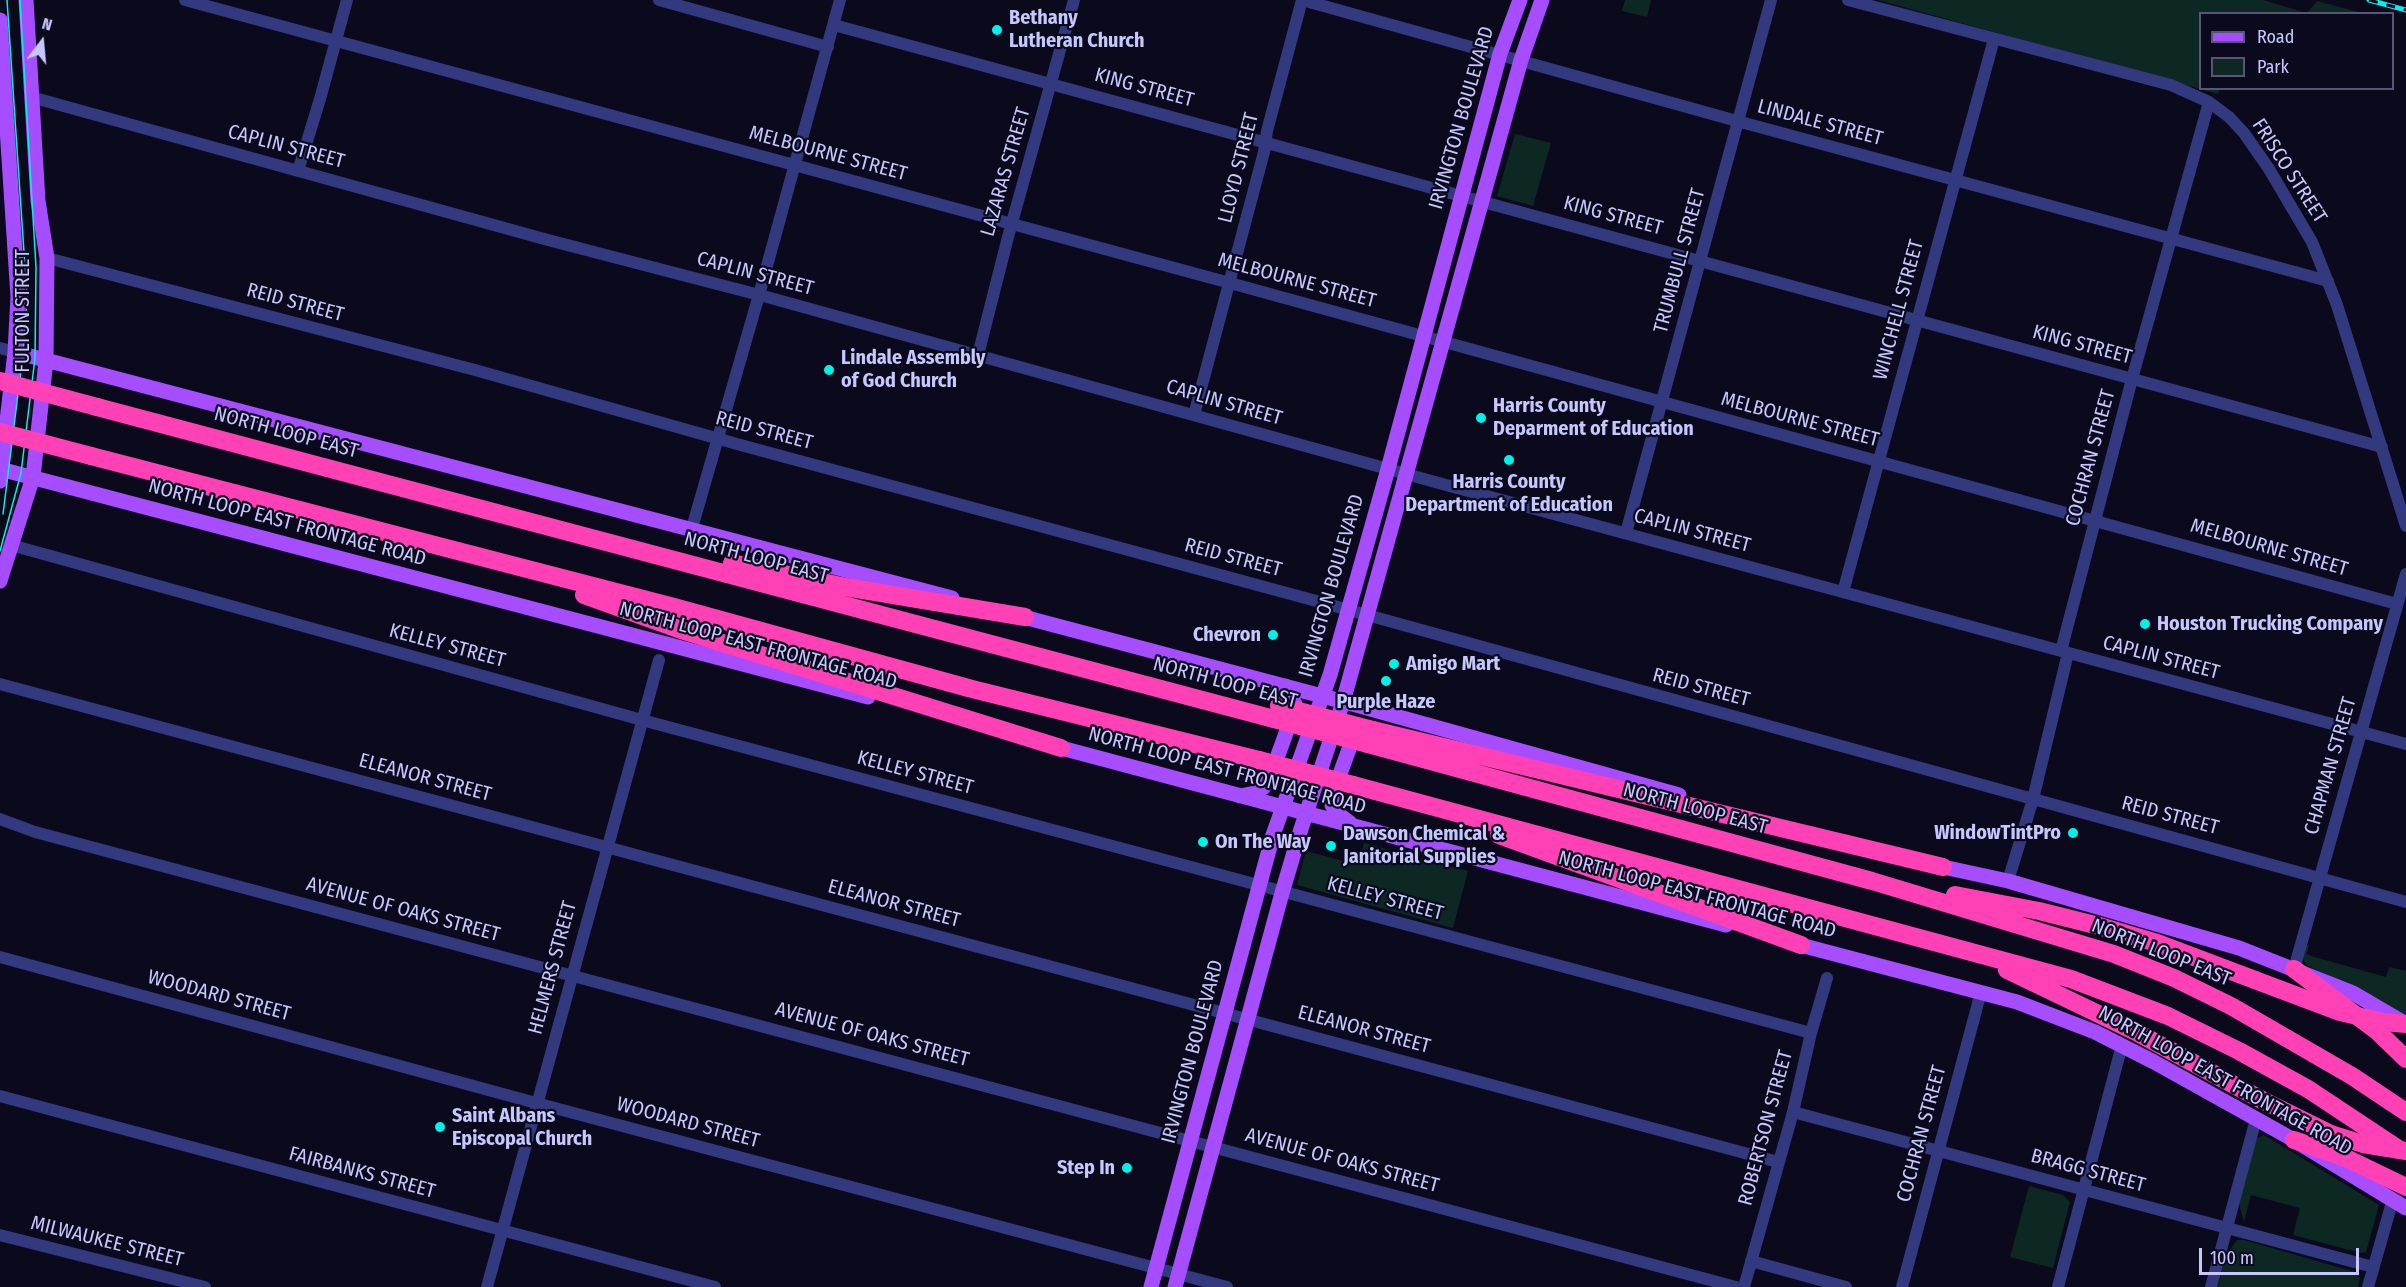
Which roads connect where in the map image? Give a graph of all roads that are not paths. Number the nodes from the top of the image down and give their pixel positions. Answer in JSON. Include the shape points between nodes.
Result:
{"nodes":[{"id":1,"x":26,"y":0,"type":"edge"},
{"id":2,"x":185,"y":0,"type":"edge"},
{"id":3,"x":347,"y":0,"type":"edge"},
{"id":4,"x":659,"y":0,"type":"edge"},
{"id":5,"x":840,"y":0,"type":"edge"},
{"id":6,"x":1074,"y":0,"type":"edge"},
{"id":7,"x":1302,"y":0,"type":"edge"},
{"id":8,"x":1520,"y":0,"type":"edge"},
{"id":9,"x":1542,"y":0,"type":"edge"},
{"id":10,"x":1771,"y":0,"type":"edge"},
{"id":11,"x":1848,"y":0,"type":"edge"},
{"id":12,"x":0,"y":20,"type":"edge"},
{"id":13,"x":834,"y":25,"type":"junction"},
{"id":14,"x":1994,"y":39,"type":"junction"},
{"id":15,"x":335,"y":41,"type":"junction"},
{"id":16,"x":828,"y":47,"type":"junction"},
{"id":17,"x":1500,"y":54,"type":"junction"},
{"id":18,"x":1521,"y":60,"type":"junction"},
{"id":19,"x":1051,"y":83,"type":"junction"},
{"id":20,"x":31,"y":97,"type":"junction"},
{"id":21,"x":2209,"y":102,"type":"junction"},
{"id":22,"x":1737,"y":121,"type":"junction"},
{"id":23,"x":1265,"y":141,"type":"junction"},
{"id":24,"x":795,"y":165,"type":"junction"},
{"id":25,"x":298,"y":171,"type":"junction"},
{"id":26,"x":1955,"y":179,"type":"junction"},
{"id":27,"x":1462,"y":195,"type":"junction"},
{"id":28,"x":1483,"y":201,"type":"junction"},
{"id":29,"x":1011,"y":225,"type":"junction"},
{"id":30,"x":2171,"y":238,"type":"junction"},
{"id":31,"x":47,"y":258,"type":"junction"},
{"id":32,"x":1702,"y":260,"type":"junction"},
{"id":33,"x":2328,"y":281,"type":"junction"},
{"id":34,"x":1230,"y":283,"type":"junction"},
{"id":35,"x":759,"y":295,"type":"junction"},
{"id":36,"x":1916,"y":320,"type":"junction"},
{"id":37,"x":1424,"y":337,"type":"junction"},
{"id":38,"x":1445,"y":343,"type":"junction"},
{"id":39,"x":8,"y":350,"type":"edge"},
{"id":40,"x":978,"y":354,"type":"junction"},
{"id":41,"x":46,"y":360,"type":"junction"},
{"id":42,"x":2132,"y":379,"type":"junction"},
{"id":43,"x":0,"y":381,"type":"edge"},
{"id":44,"x":1661,"y":402,"type":"junction"},
{"id":45,"x":1194,"y":415,"type":"junction"},
{"id":46,"x":0,"y":432,"type":"edge"},
{"id":47,"x":718,"y":439,"type":"junction"},
{"id":48,"x":2382,"y":447,"type":"junction"},
{"id":49,"x":1878,"y":461,"type":"junction"},
{"id":50,"x":1388,"y":469,"type":"junction"},
{"id":51,"x":1,"y":473,"type":"edge"},
{"id":52,"x":1408,"y":474,"type":"junction"},
{"id":53,"x":33,"y":477,"type":"junction"},
{"id":54,"x":522,"y":519,"type":"junction"},
{"id":55,"x":2095,"y":519,"type":"junction"},
{"id":56,"x":2406,"y":526,"type":"edge"},
{"id":57,"x":692,"y":528,"type":"junction"},
{"id":58,"x":1626,"y":533,"type":"junction"},
{"id":59,"x":11,"y":545,"type":"junction"},
{"id":60,"x":483,"y":559,"type":"junction"},
{"id":61,"x":2406,"y":574,"type":"edge"},
{"id":62,"x":0,"y":581,"type":"edge"},
{"id":63,"x":1843,"y":592,"type":"junction"},
{"id":64,"x":2397,"y":604,"type":"junction"},
{"id":65,"x":1347,"y":610,"type":"junction"},
{"id":66,"x":1368,"y":616,"type":"junction"},
{"id":67,"x":1026,"y":617,"type":"junction"},
{"id":68,"x":2065,"y":652,"type":"junction"},
{"id":69,"x":659,"y":660,"type":"dead end"},
{"id":70,"x":0,"y":684,"type":"edge"},
{"id":71,"x":1286,"y":686,"type":"junction"},
{"id":72,"x":1322,"y":696,"type":"junction"},
{"id":73,"x":1344,"y":702,"type":"junction"},
{"id":74,"x":1392,"y":716,"type":"junction"},
{"id":75,"x":642,"y":720,"type":"junction"},
{"id":76,"x":2361,"y":732,"type":"junction"},
{"id":77,"x":1371,"y":737,"type":"junction"},
{"id":78,"x":2406,"y":744,"type":"edge"},
{"id":79,"x":1061,"y":748,"type":"junction"},
{"id":80,"x":1382,"y":793,"type":"junction"},
{"id":81,"x":1240,"y":796,"type":"junction"},
{"id":82,"x":2033,"y":799,"type":"junction"},
{"id":83,"x":1283,"y":808,"type":"junction"},
{"id":84,"x":1306,"y":813,"type":"junction"},
{"id":85,"x":0,"y":819,"type":"edge"},
{"id":86,"x":1353,"y":826,"type":"junction"},
{"id":87,"x":606,"y":847,"type":"junction"},
{"id":88,"x":1943,"y":867,"type":"junction"},
{"id":89,"x":2319,"y":877,"type":"junction"},
{"id":90,"x":1872,"y":881,"type":"junction"},
{"id":91,"x":2008,"y":881,"type":"junction"},
{"id":92,"x":1260,"y":887,"type":"junction"},
{"id":93,"x":1282,"y":893,"type":"junction"},
{"id":94,"x":2406,"y":902,"type":"edge"},
{"id":95,"x":1801,"y":945,"type":"junction"},
{"id":96,"x":1967,"y":951,"type":"junction"},
{"id":97,"x":0,"y":957,"type":"edge"},
{"id":98,"x":2294,"y":969,"type":"junction"},
{"id":99,"x":572,"y":975,"type":"junction"},
{"id":100,"x":1827,"y":978,"type":"dead end"},
{"id":101,"x":1981,"y":992,"type":"junction"},
{"id":102,"x":1226,"y":1013,"type":"junction"},
{"id":103,"x":1248,"y":1019,"type":"junction"},
{"id":104,"x":2406,"y":1024,"type":"edge"},
{"id":105,"x":1811,"y":1034,"type":"junction"},
{"id":106,"x":2122,"y":1045,"type":"junction"},
{"id":107,"x":2406,"y":1059,"type":"edge"},
{"id":108,"x":0,"y":1096,"type":"edge"},
{"id":109,"x":536,"y":1103,"type":"junction"},
{"id":110,"x":1793,"y":1112,"type":"junction"},
{"id":111,"x":2406,"y":1112,"type":"edge"},
{"id":112,"x":2256,"y":1119,"type":"junction"},
{"id":113,"x":2294,"y":1140,"type":"joint"},
{"id":114,"x":1190,"y":1141,"type":"junction"},
{"id":115,"x":1213,"y":1147,"type":"junction"},
{"id":116,"x":1938,"y":1151,"type":"junction"},
{"id":117,"x":2406,"y":1153,"type":"edge"},
{"id":118,"x":1778,"y":1162,"type":"junction"},
{"id":119,"x":2083,"y":1190,"type":"junction"},
{"id":120,"x":2402,"y":1198,"type":"edge"},
{"id":121,"x":2227,"y":1228,"type":"junction"},
{"id":122,"x":502,"y":1230,"type":"junction"},
{"id":123,"x":0,"y":1235,"type":"edge"},
{"id":124,"x":1751,"y":1261,"type":"junction"},
{"id":125,"x":2373,"y":1267,"type":"junction"},
{"id":126,"x":1156,"y":1268,"type":"junction"},
{"id":127,"x":1176,"y":1281,"type":"edge"},
{"id":128,"x":205,"y":1287,"type":"edge"},
{"id":129,"x":487,"y":1287,"type":"edge"},
{"id":130,"x":715,"y":1287,"type":"edge"},
{"id":131,"x":1150,"y":1287,"type":"edge"},
{"id":132,"x":1227,"y":1287,"type":"edge"},
{"id":133,"x":1736,"y":1287,"type":"edge"},
{"id":134,"x":1744,"y":1287,"type":"edge"},
{"id":135,"x":1846,"y":1287,"type":"edge"},
{"id":136,"x":1902,"y":1287,"type":"edge"},
{"id":137,"x":2058,"y":1287,"type":"edge"},
{"id":138,"x":2211,"y":1287,"type":"edge"},
{"id":139,"x":2368,"y":1287,"type":"edge"}],
"edges":[{"from":1,"to":20,"type":"main road","name":"FULTON STREET"},
{"from":2,"to":15,"type":"street","name":"MELBOURNE STREET"},
{"from":3,"to":15,"type":"street"},
{"from":4,"to":16,"type":"street"},
{"from":5,"to":13,"type":"street"},
{"from":6,"to":19,"type":"street","name":"LAZARAS STREET"},
{"from":7,"to":17,"type":"street","name":"LINDALE STREET"},
{"from":7,"to":23,"type":"street","name":"LLOYD STREET"},
{"from":8,"to":17,"type":"main road","name":"IRVINGTON BOULEVARD"},
{"from":9,"to":18,"type":"main road","name":"IRVINGTON BOULEVARD"},
{"from":10,"to":22,"type":"street","name":"TRUMBULL STREET"},
{"from":11,"to":14,"type":"street","name":"FRISCO STREET"},
{"from":12,"to":39,"type":"main road","name":"FULTON STREET","via":[[18,297]]},
{"from":13,"to":16,"type":"street"},
{"from":13,"to":19,"type":"street","name":"KING STREET"},
{"from":14,"to":21,"type":"street","name":"FRISCO STREET","via":[[2171,86]]},
{"from":14,"to":26,"type":"street","name":"WINCHELL STREET"},
{"from":15,"to":24,"type":"street","name":"MELBOURNE STREET"},
{"from":15,"to":25,"type":"street"},
{"from":16,"to":24,"type":"street"},
{"from":17,"to":18,"type":"street","name":"LINDALE STREET"},
{"from":17,"to":27,"type":"main road","name":"IRVINGTON BOULEVARD"},
{"from":18,"to":22,"type":"street","name":"LINDALE STREET"},
{"from":18,"to":28,"type":"main road","name":"IRVINGTON BOULEVARD"},
{"from":19,"to":23,"type":"street","name":"KING STREET"},
{"from":19,"to":29,"type":"street","name":"LAZARAS STREET"},
{"from":20,"to":25,"type":"street","name":"CAPLIN STREET"},
{"from":20,"to":31,"type":"main road","name":"FULTON STREET","via":[[38,201]]},
{"from":21,"to":30,"type":"street","name":"COCHRAN STREET"},
{"from":21,"to":33,"type":"street","name":"FRISCO STREET","via":[[2244,133],[2270,169],[2312,242]]},
{"from":22,"to":26,"type":"street","name":"LINDALE STREET"},
{"from":22,"to":32,"type":"street","name":"TRUMBULL STREET"},
{"from":23,"to":27,"type":"street","name":"KING STREET"},
{"from":23,"to":34,"type":"street","name":"LLOYD STREET"},
{"from":24,"to":29,"type":"street","name":"MELBOURNE STREET"},
{"from":24,"to":35,"type":"street"},
{"from":25,"to":35,"type":"street","name":"CAPLIN STREET"},
{"from":26,"to":30,"type":"street","name":"LINDALE STREET"},
{"from":26,"to":36,"type":"street","name":"WINCHELL STREET"},
{"from":27,"to":28,"type":"street","name":"KING STREET"},
{"from":27,"to":37,"type":"main road","name":"IRVINGTON BOULEVARD"},
{"from":28,"to":32,"type":"street","name":"KING STREET"},
{"from":28,"to":38,"type":"main road","name":"IRVINGTON BOULEVARD"},
{"from":29,"to":34,"type":"street","name":"MELBOURNE STREET"},
{"from":29,"to":40,"type":"street","name":"LAZARAS STREET"},
{"from":30,"to":33,"type":"street","name":"LINDALE STREET"},
{"from":30,"to":42,"type":"street","name":"COCHRAN STREET"},
{"from":31,"to":41,"type":"main road","name":"FULTON STREET"},
{"from":31,"to":47,"type":"street","name":"REID STREET","via":[[475,370]]},
{"from":32,"to":36,"type":"street","name":"KING STREET"},
{"from":32,"to":44,"type":"street","name":"TRUMBULL STREET"},
{"from":33,"to":48,"type":"street","name":"FRISCO STREET"},
{"from":34,"to":37,"type":"street","name":"MELBOURNE STREET"},
{"from":34,"to":45,"type":"street","name":"LLOYD STREET"},
{"from":35,"to":40,"type":"street","name":"CAPLIN STREET"},
{"from":35,"to":47,"type":"street"},
{"from":36,"to":42,"type":"street","name":"KING STREET"},
{"from":36,"to":49,"type":"street","name":"WINCHELL STREET"},
{"from":37,"to":38,"type":"street","name":"MELBOURNE STREET"},
{"from":37,"to":50,"type":"main road","name":"IRVINGTON BOULEVARD"},
{"from":38,"to":44,"type":"street","name":"MELBOURNE STREET"},
{"from":38,"to":52,"type":"main road","name":"IRVINGTON BOULEVARD"},
{"from":39,"to":41,"type":"main road"},
{"from":39,"to":51,"type":"main road","name":"FULTON STREET"},
{"from":40,"to":45,"type":"street","name":"CAPLIN STREET"},
{"from":41,"to":53,"type":"main road","name":"FULTON STREET"},
{"from":41,"to":57,"type":"main road"},
{"from":42,"to":48,"type":"street","name":"KING STREET"},
{"from":42,"to":55,"type":"street","name":"COCHRAN STREET"},
{"from":43,"to":54,"type":"highway","name":"NORTH LOOP EAST","bridge":true},
{"from":44,"to":49,"type":"street","name":"MELBOURNE STREET"},
{"from":44,"to":58,"type":"street","name":"TRUMBULL STREET"},
{"from":45,"to":50,"type":"street","name":"CAPLIN STREET"},
{"from":46,"to":60,"type":"highway","bridge":true},
{"from":47,"to":57,"type":"street"},
{"from":47,"to":65,"type":"street","name":"REID STREET"},
{"from":48,"to":56,"type":"street","name":"FRISCO STREET"},
{"from":49,"to":55,"type":"street","name":"MELBOURNE STREET"},
{"from":49,"to":63,"type":"street","name":"WINCHELL STREET"},
{"from":50,"to":52,"type":"street","name":"CAPLIN STREET"},
{"from":50,"to":65,"type":"main road","name":"IRVINGTON BOULEVARD"},
{"from":51,"to":53,"type":"main road","name":"NORTH LOOP EAST FRONTAGE ROAD"},
{"from":52,"to":58,"type":"street","name":"CAPLIN STREET"},
{"from":52,"to":66,"type":"main road","name":"IRVINGTON BOULEVARD"},
{"from":53,"to":59,"type":"main road","name":"FULTON STREET"},
{"from":53,"to":79,"type":"main road","name":"NORTH LOOP EAST FRONTAGE ROAD"},
{"from":54,"to":67,"type":"highway","via":[[851,588]]},
{"from":54,"to":77,"type":"highway","name":"NORTH LOOP EAST","bridge":true,"via":[[1233,709],[1276,713]]},
{"from":55,"to":64,"type":"street","name":"MELBOURNE STREET"},
{"from":55,"to":68,"type":"street","name":"COCHRAN STREET"},
{"from":57,"to":67,"type":"main road"},
{"from":58,"to":63,"type":"street","name":"CAPLIN STREET"},
{"from":59,"to":62,"type":"main road","name":"FULTON STREET"},
{"from":59,"to":75,"type":"street","name":"KELLEY STREET"},
{"from":60,"to":79,"type":"highway","via":[[684,631]]},
{"from":60,"to":80,"type":"highway","bridge":true},
{"from":61,"to":64,"type":"street","name":"CHAPMAN STREET"},
{"from":63,"to":68,"type":"street","name":"CAPLIN STREET"},
{"from":64,"to":76,"type":"street","name":"CHAPMAN STREET"},
{"from":65,"to":66,"type":"street","name":"REID STREET"},
{"from":65,"to":72,"type":"main road","name":"IRVINGTON BOULEVARD"},
{"from":66,"to":73,"type":"main road","name":"IRVINGTON BOULEVARD"},
{"from":66,"to":82,"type":"street","name":"REID STREET"},
{"from":67,"to":71,"type":"main road"},
{"from":68,"to":76,"type":"street","name":"CAPLIN STREET"},
{"from":68,"to":82,"type":"street","name":"COCHRAN STREET"},
{"from":69,"to":75,"type":"street","name":"HELMERS STREET"},
{"from":70,"to":87,"type":"street","name":"ELEANOR STREET"},
{"from":71,"to":72,"type":"main road"},
{"from":71,"to":81,"type":"main road","via":[[1295,704],[1294,711],[1269,780],[1255,793]]},
{"from":72,"to":73,"type":"main road"},
{"from":72,"to":83,"type":"main road","name":"IRVINGTON BOULEVARD"},
{"from":73,"to":74,"type":"main road"},
{"from":73,"to":84,"type":"main road","name":"IRVINGTON BOULEVARD"},
{"from":74,"to":86,"type":"main road","via":[[1373,717],[1357,728],[1332,796],[1332,806]]},
{"from":74,"to":88,"type":"main road"},
{"from":75,"to":87,"type":"street","name":"HELMERS STREET"},
{"from":75,"to":92,"type":"street","name":"KELLEY STREET"},
{"from":76,"to":78,"type":"street","name":"CAPLIN STREET"},
{"from":76,"to":89,"type":"street","name":"CHAPMAN STREET"},
{"from":77,"to":88,"type":"highway"},
{"from":77,"to":90,"type":"highway","name":"NORTH LOOP EAST"},
{"from":79,"to":81,"type":"main road","name":"NORTH LOOP EAST FRONTAGE ROAD"},
{"from":80,"to":95,"type":"highway"},
{"from":80,"to":96,"type":"highway"},
{"from":81,"to":83,"type":"main road","name":"NORTH LOOP EAST FRONTAGE ROAD"},
{"from":82,"to":89,"type":"street","name":"REID STREET"},
{"from":82,"to":91,"type":"street","name":"COCHRAN STREET"},
{"from":83,"to":84,"type":"main road","name":"NORTH LOOP EAST FRONTAGE ROAD"},
{"from":83,"to":92,"type":"main road","name":"IRVINGTON BOULEVARD"},
{"from":84,"to":86,"type":"main road","name":"NORTH LOOP EAST FRONTAGE ROAD"},
{"from":84,"to":93,"type":"main road","name":"IRVINGTON BOULEVARD"},
{"from":85,"to":99,"type":"street","name":"AVENUE OF OAKS STREET","via":[[35,832]]},
{"from":86,"to":95,"type":"main road","name":"NORTH LOOP EAST FRONTAGE ROAD"},
{"from":87,"to":99,"type":"street","name":"HELMERS STREET"},
{"from":87,"to":102,"type":"street","name":"ELEANOR STREET"},
{"from":88,"to":91,"type":"main road"},
{"from":89,"to":94,"type":"street","name":"REID STREET"},
{"from":89,"to":98,"type":"street","name":"CHAPMAN STREET"},
{"from":90,"to":104,"type":"highway","bridge":true,"via":[[2039,910],[2099,926],[2157,943],[2340,1012]]},
{"from":90,"to":111,"type":"highway","name":"NORTH LOOP EAST","via":[[2114,954],[2174,978],[2352,1076]]},
{"from":91,"to":98,"type":"main road","via":[[2239,948]]},
{"from":92,"to":93,"type":"street","name":"KELLEY STREET"},
{"from":92,"to":102,"type":"main road","name":"IRVINGTON BOULEVARD"},
{"from":93,"to":103,"type":"main road","name":"IRVINGTON BOULEVARD"},
{"from":93,"to":105,"type":"street","name":"KELLEY STREET"},
{"from":95,"to":101,"type":"main road","name":"NORTH LOOP EAST FRONTAGE ROAD"},
{"from":96,"to":117,"type":"highway","bridge":true,"via":[[2138,1033],[2331,1134]]},
{"from":96,"to":117,"type":"highway","via":[[2071,979],[2168,1016],[2308,1089]]},
{"from":97,"to":109,"type":"street","name":"WOODARD STREET"},
{"from":98,"to":104,"type":"main road","via":[[2353,993]]},
{"from":98,"to":107,"type":"highway","via":[[2377,1031]]},
{"from":99,"to":109,"type":"street","name":"HELMERS STREET"},
{"from":99,"to":114,"type":"street","name":"AVENUE OF OAKS STREET"},
{"from":100,"to":105,"type":"street","name":"ROBERTSON STREET"},
{"from":101,"to":106,"type":"main road","name":"NORTH LOOP EAST FRONTAGE ROAD","via":[[2057,1016]]},
{"from":101,"to":116,"type":"street","name":"COCHRAN STREET"},
{"from":102,"to":103,"type":"street","name":"ELEANOR STREET"},
{"from":102,"to":114,"type":"main road","name":"IRVINGTON BOULEVARD"},
{"from":103,"to":115,"type":"main road","name":"IRVINGTON BOULEVARD"},
{"from":103,"to":118,"type":"street","name":"ELEANOR STREET"},
{"from":105,"to":110,"type":"street","name":"ROBERTSON STREET"},
{"from":106,"to":112,"type":"main road","name":"NORTH LOOP EAST FRONTAGE ROAD"},
{"from":106,"to":119,"type":"street"},
{"from":108,"to":122,"type":"street","name":"FAIRBANKS STREET"},
{"from":109,"to":122,"type":"street","name":"HELMERS STREET"},
{"from":109,"to":126,"type":"street","name":"WOODARD STREET"},
{"from":110,"to":116,"type":"street","name":"BRAGG STREET"},
{"from":110,"to":118,"type":"street","name":"ROBERTSON STREET"},
{"from":112,"to":113,"type":"main road","name":"NORTH LOOP EAST FRONTAGE ROAD"},
{"from":112,"to":121,"type":"street"},
{"from":113,"to":120,"type":"highway","via":[[2356,1162]]},
{"from":114,"to":115,"type":"street","name":"AVENUE OF OAKS STREET"},
{"from":114,"to":126,"type":"main road","name":"IRVINGTON BOULEVARD"},
{"from":115,"to":127,"type":"main road","name":"IRVINGTON BOULEVARD"},
{"from":115,"to":133,"type":"street","name":"AVENUE OF OAKS STREET"},
{"from":116,"to":119,"type":"street","name":"BRAGG STREET"},
{"from":116,"to":136,"type":"street","name":"COCHRAN STREET"},
{"from":118,"to":124,"type":"street","name":"ROBERTSON STREET"},
{"from":119,"to":121,"type":"street","name":"BRAGG STREET"},
{"from":119,"to":137,"type":"street"},
{"from":120,"to":125,"type":"street"},
{"from":121,"to":125,"type":"street","name":"BRAGG STREET"},
{"from":121,"to":138,"type":"street"},
{"from":122,"to":129,"type":"street","name":"HELMERS STREET"},
{"from":122,"to":130,"type":"street","name":"FAIRBANKS STREET"},
{"from":123,"to":128,"type":"street","name":"MILWAUKEE STREET"},
{"from":124,"to":134,"type":"street","name":"ROBERTSON STREET"},
{"from":124,"to":135,"type":"street"},
{"from":125,"to":139,"type":"street"},
{"from":126,"to":127,"type":"street","name":"WOODARD STREET"},
{"from":126,"to":131,"type":"main road","name":"IRVINGTON BOULEVARD"},
{"from":127,"to":132,"type":"street","name":"WOODARD STREET"}]}
